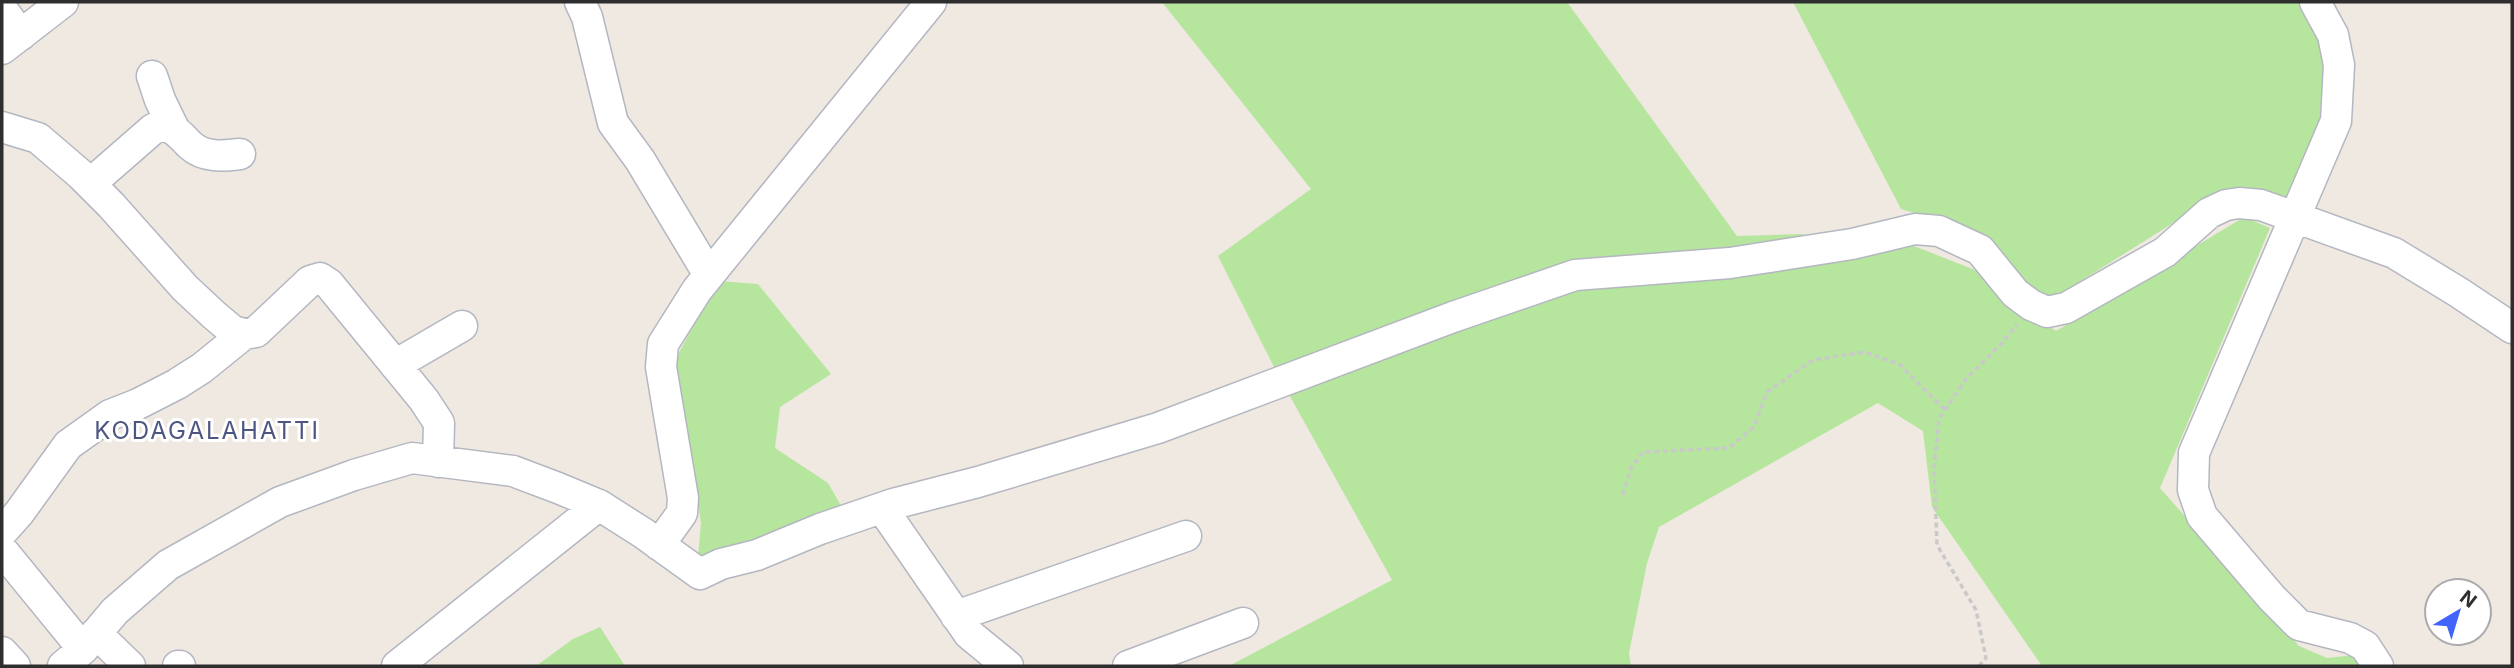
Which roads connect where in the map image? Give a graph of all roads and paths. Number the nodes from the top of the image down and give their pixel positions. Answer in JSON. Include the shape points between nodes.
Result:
{"nodes":[{"id":1,"x":63,"y":2,"type":"edge"},
{"id":2,"x":580,"y":2,"type":"edge"},
{"id":3,"x":931,"y":2,"type":"edge"},
{"id":4,"x":2315,"y":2,"type":"edge"},
{"id":5,"x":2,"y":9,"type":"edge"},
{"id":6,"x":11,"y":42,"type":"edge"},
{"id":7,"x":152,"y":76,"type":"dead end"},
{"id":8,"x":2,"y":127,"type":"edge"},
{"id":9,"x":174,"y":129,"type":"junction"},
{"id":10,"x":240,"y":155,"type":"dead end"},
{"id":11,"x":90,"y":184,"type":"junction"},
{"id":12,"x":2294,"y":218,"type":"junction"},
{"id":13,"x":709,"y":275,"type":"junction"},
{"id":14,"x":2031,"y":305,"type":"junction"},
{"id":15,"x":462,"y":326,"type":"dead end"},
{"id":16,"x":2512,"y":328,"type":"edge"},
{"id":17,"x":244,"y":334,"type":"junction"},
{"id":18,"x":395,"y":365,"type":"junction"},
{"id":19,"x":1945,"y":410,"type":"junction"},
{"id":20,"x":438,"y":462,"type":"junction"},
{"id":21,"x":1623,"y":495,"type":"dead end"},
{"id":22,"x":599,"y":505,"type":"junction"},
{"id":23,"x":882,"y":508,"type":"junction"},
{"id":24,"x":2,"y":531,"type":"edge"},
{"id":25,"x":1186,"y":536,"type":"dead end"},
{"id":26,"x":659,"y":545,"type":"junction"},
{"id":27,"x":2,"y":550,"type":"edge"},
{"id":28,"x":956,"y":616,"type":"junction"},
{"id":29,"x":1243,"y":624,"type":"dead end"},
{"id":30,"x":81,"y":649,"type":"edge"},
{"id":31,"x":2,"y":652,"type":"edge"},
{"id":32,"x":15,"y":666,"type":"edge"},
{"id":33,"x":130,"y":666,"type":"edge"},
{"id":34,"x":397,"y":666,"type":"edge"},
{"id":35,"x":1008,"y":666,"type":"edge"},
{"id":36,"x":1128,"y":666,"type":"edge"},
{"id":37,"x":1979,"y":666,"type":"edge"},
{"id":38,"x":2378,"y":666,"type":"edge"}],
"edges":[{"from":1,"to":6,"type":"street"},
{"from":2,"to":13,"type":"street","via":[[613,123]]},
{"from":3,"to":13,"type":"street"},
{"from":4,"to":12,"type":"street","via":[[2333,35],[2339,65],[2336,121]]},
{"from":5,"to":6,"type":"street"},
{"from":7,"to":9,"type":"street"},
{"from":8,"to":11,"type":"street","via":[[38,138]]},
{"from":9,"to":10,"type":"street","via":[[204,154]]},
{"from":9,"to":11,"type":"street","via":[[163,125],[153,129]]},
{"from":11,"to":17,"type":"street","via":[[185,288],[233,331]]},
{"from":12,"to":14,"type":"street","via":[[2248,202],[2226,205],[2209,213],[2165,252],[2066,308],[2047,312]]},
{"from":12,"to":16,"type":"street","via":[[2394,253]]},
{"from":12,"to":38,"type":"street","via":[[2194,453],[2193,490],[2202,516],[2300,625],[2350,638],[2365,646]]},
{"from":13,"to":26,"type":"street","via":[[663,344],[661,367],[683,498],[682,513]]},
{"from":14,"to":19,"type":"path","via":[[1965,380]]},
{"from":14,"to":23,"type":"street","via":[[2015,293],[1980,250],[1939,231],[1915,229],[1730,263],[1575,275],[1158,428]]},
{"from":15,"to":18,"type":"street"},
{"from":17,"to":18,"type":"street","via":[[256,332],[310,281],[320,278]]},
{"from":17,"to":24,"type":"street","via":[[177,384],[110,415],[68,445]]},
{"from":18,"to":20,"type":"street","via":[[439,423]]},
{"from":19,"to":21,"type":"path","via":[[1899,364],[1864,352],[1813,360],[1768,392],[1754,427],[1729,448],[1643,452],[1631,468]]},
{"from":19,"to":37,"type":"path","via":[[1939,419],[1934,469],[1937,545],[1976,610],[1986,658]]},
{"from":20,"to":22,"type":"street","via":[[513,471]]},
{"from":20,"to":30,"type":"street","via":[[412,458],[280,502],[168,565],[115,611]]},
{"from":22,"to":26,"type":"street"},
{"from":22,"to":34,"type":"street"},
{"from":23,"to":26,"type":"street","via":[[700,574]]},
{"from":23,"to":28,"type":"street"},
{"from":25,"to":28,"type":"street"},
{"from":27,"to":30,"type":"street"},
{"from":28,"to":35,"type":"street","via":[[969,635]]},
{"from":29,"to":36,"type":"street"},
{"from":30,"to":33,"type":"street"},
{"from":31,"to":32,"type":"street"}]}
